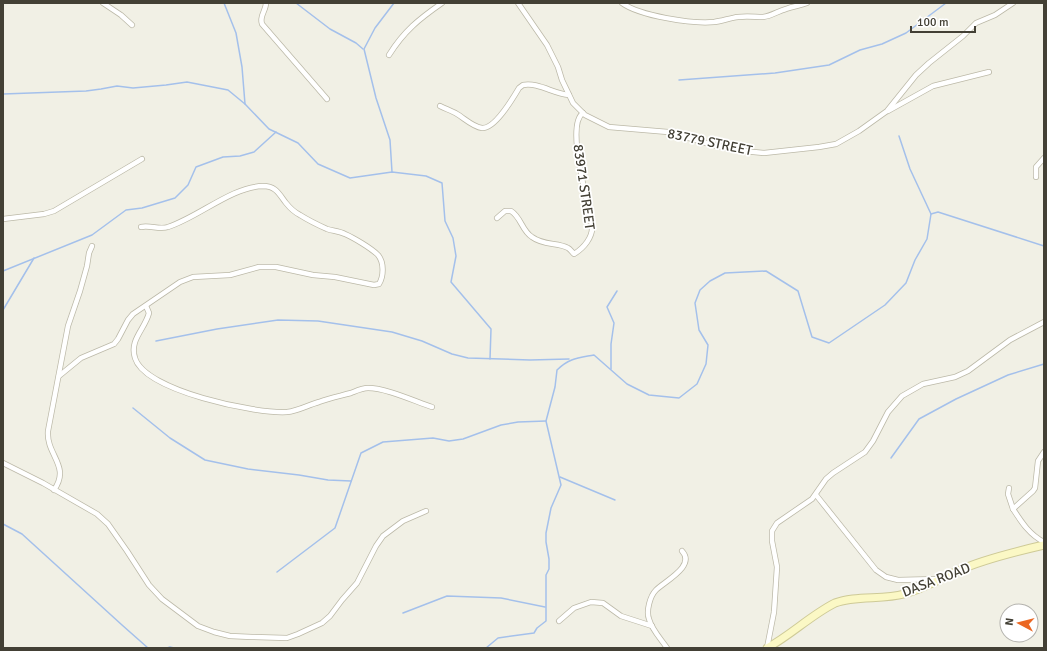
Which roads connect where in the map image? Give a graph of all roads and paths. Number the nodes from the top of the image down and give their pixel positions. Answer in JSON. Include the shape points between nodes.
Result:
{"nodes":[{"id":1,"x":103,"y":3,"type":"edge"},
{"id":2,"x":266,"y":3,"type":"edge"},
{"id":3,"x":442,"y":3,"type":"edge"},
{"id":4,"x":518,"y":3,"type":"edge"},
{"id":5,"x":622,"y":3,"type":"edge"},
{"id":6,"x":807,"y":3,"type":"edge"},
{"id":7,"x":1013,"y":3,"type":"edge"},
{"id":8,"x":132,"y":25,"type":"dead end"},
{"id":9,"x":389,"y":56,"type":"dead end"},
{"id":10,"x":989,"y":72,"type":"dead end"},
{"id":11,"x":569,"y":95,"type":"junction"},
{"id":12,"x":327,"y":99,"type":"dead end"},
{"id":13,"x":440,"y":106,"type":"dead end"},
{"id":14,"x":886,"y":112,"type":"junction"},
{"id":15,"x":583,"y":113,"type":"junction"},
{"id":16,"x":1044,"y":158,"type":"edge"},
{"id":17,"x":142,"y":159,"type":"dead end"},
{"id":18,"x":1036,"y":177,"type":"dead end"},
{"id":19,"x":497,"y":218,"type":"dead end"},
{"id":20,"x":3,"y":219,"type":"edge"},
{"id":21,"x":141,"y":227,"type":"dead end"},
{"id":22,"x":92,"y":246,"type":"dead end"},
{"id":23,"x":146,"y":306,"type":"junction"},
{"id":24,"x":1044,"y":322,"type":"edge"},
{"id":25,"x":59,"y":376,"type":"junction"},
{"id":26,"x":432,"y":407,"type":"dead end"},
{"id":27,"x":1044,"y":452,"type":"edge"},
{"id":28,"x":3,"y":463,"type":"edge"},
{"id":29,"x":1009,"y":488,"type":"dead end"},
{"id":30,"x":54,"y":490,"type":"junction"},
{"id":31,"x":816,"y":495,"type":"junction"},
{"id":32,"x":1013,"y":509,"type":"junction"},
{"id":33,"x":426,"y":511,"type":"dead end"},
{"id":34,"x":1044,"y":544,"type":"edge"},
{"id":35,"x":682,"y":551,"type":"dead end"},
{"id":36,"x":940,"y":579,"type":"junction"},
{"id":37,"x":559,"y":621,"type":"dead end"},
{"id":38,"x":652,"y":626,"type":"junction"},
{"id":39,"x":667,"y":648,"type":"edge"},
{"id":40,"x":767,"y":648,"type":"edge"}],
"edges":[{"from":1,"to":8,"type":"street"},
{"from":2,"to":12,"type":"street","via":[[261,16],[262,24]]},
{"from":3,"to":9,"type":"street","via":[[405,32]]},
{"from":4,"to":11,"type":"street","name":"83779 STREET","via":[[547,45]]},
{"from":5,"to":6,"type":"street","via":[[638,11],[691,22],[769,16]]},
{"from":7,"to":14,"type":"street","name":"83779 STREET","via":[[976,23],[964,36],[929,63]]},
{"from":10,"to":14,"type":"street","via":[[934,86]]},
{"from":11,"to":13,"type":"street","via":[[538,86],[523,85],[499,117],[483,128]]},
{"from":11,"to":15,"type":"street","name":"83779 STREET"},
{"from":14,"to":15,"type":"street","name":"83779 STREET","via":[[836,144],[764,153],[713,145],[668,132],[609,127]]},
{"from":15,"to":19,"type":"street","name":"83971 STREET","via":[[578,119],[576,134],[592,226],[592,234],[588,241],[574,254],[569,248],[532,238],[511,211],[505,211]]},
{"from":16,"to":18,"type":"street","via":[[1036,167]]},
{"from":17,"to":20,"type":"street","via":[[54,210],[44,214]]},
{"from":21,"to":23,"type":"street","via":[[168,227],[245,190],[267,186],[276,190],[295,212],[326,228],[346,234],[373,251],[380,257],[382,268],[382,279],[378,285],[268,266],[230,275],[198,275],[184,280]]},
{"from":22,"to":25,"type":"street","via":[[68,326]]},
{"from":23,"to":25,"type":"street","via":[[130,317],[114,344],[81,358]]},
{"from":23,"to":26,"type":"street","via":[[149,313],[135,342],[135,358],[152,376],[179,390],[216,402],[277,412],[296,410],[366,388],[384,391]]},
{"from":24,"to":31,"type":"street","via":[[1010,340],[968,371],[955,377],[923,384],[902,396],[888,412],[865,452],[833,473]]},
{"from":25,"to":30,"type":"street","via":[[47,438],[61,475]]},
{"from":27,"to":32,"type":"street","via":[[1038,461],[1035,488]]},
{"from":28,"to":30,"type":"street"},
{"from":29,"to":32,"type":"street","via":[[1008,494]]},
{"from":30,"to":33,"type":"street","via":[[102,517],[149,586],[169,606],[206,630],[252,638],[284,638],[326,621],[357,583],[384,536],[403,521]]},
{"from":31,"to":36,"type":"street","via":[[880,574],[898,580]]},
{"from":31,"to":40,"type":"street","via":[[780,520],[773,528],[772,545],[777,567],[774,612]]},
{"from":32,"to":34,"type":"street","via":[[1030,533]]},
{"from":34,"to":36,"type":"street","name":"DASA ROAD","via":[[960,569]]},
{"from":35,"to":38,"type":"street","via":[[686,559],[682,568],[651,597],[648,618]]},
{"from":36,"to":40,"type":"street","name":"DASA ROAD","via":[[903,595],[835,603]]},
{"from":37,"to":38,"type":"street","via":[[574,608],[592,602],[603,603],[621,616]]},
{"from":38,"to":39,"type":"street"}]}
